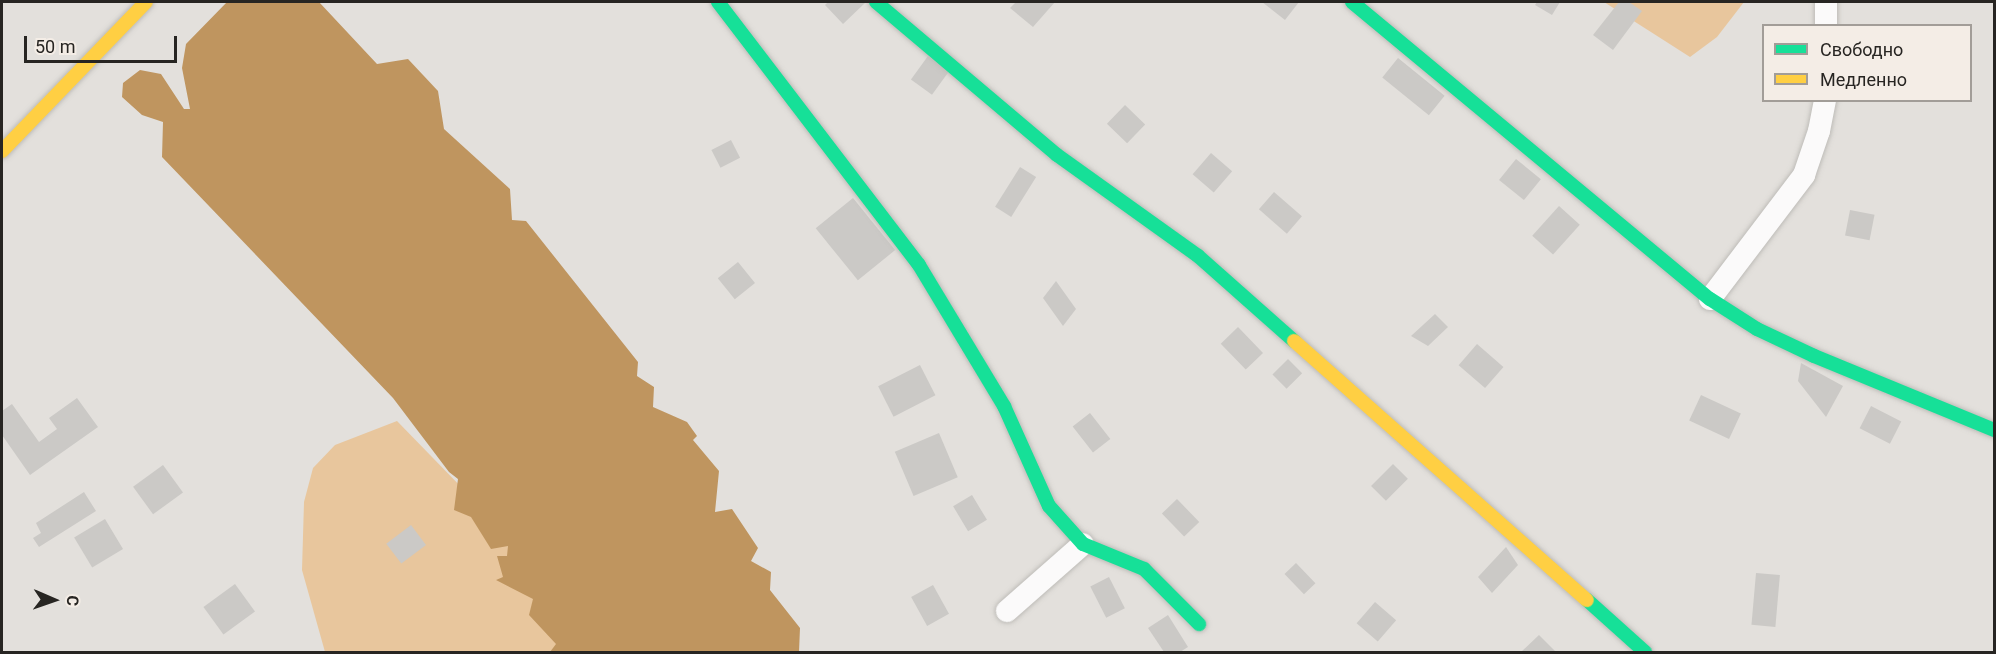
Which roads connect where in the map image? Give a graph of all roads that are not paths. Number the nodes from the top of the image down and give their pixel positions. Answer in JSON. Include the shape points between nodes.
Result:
{"nodes":[{"id":1,"x":146,"y":2,"type":"edge"},
{"id":2,"x":718,"y":2,"type":"edge"},
{"id":3,"x":876,"y":2,"type":"edge"},
{"id":4,"x":1352,"y":2,"type":"edge"},
{"id":5,"x":1826,"y":2,"type":"edge"},
{"id":6,"x":1826,"y":24,"type":"edge"},
{"id":7,"x":1825,"y":102,"type":"edge"},
{"id":8,"x":2,"y":151,"type":"edge"},
{"id":9,"x":1710,"y":299,"type":"junction"},
{"id":10,"x":1995,"y":430,"type":"edge"},
{"id":11,"x":1083,"y":544,"type":"junction"},
{"id":12,"x":1007,"y":611,"type":"dead end"},
{"id":13,"x":1199,"y":624,"type":"dead end"},
{"id":14,"x":1645,"y":652,"type":"edge"}],
"edges":[{"from":1,"to":8,"type":"street"},
{"from":2,"to":11,"type":"street","via":[[919,265],[1004,406],[1049,506]]},
{"from":3,"to":14,"type":"street","via":[[1058,155],[1198,256]]},
{"from":4,"to":9,"type":"street"},
{"from":5,"to":6,"type":"street"},
{"from":7,"to":9,"type":"street","via":[[1804,175]]},
{"from":9,"to":10,"type":"street","via":[[1757,329],[1814,356]]},
{"from":11,"to":12,"type":"street"},
{"from":11,"to":13,"type":"street","via":[[1144,569]]}]}
